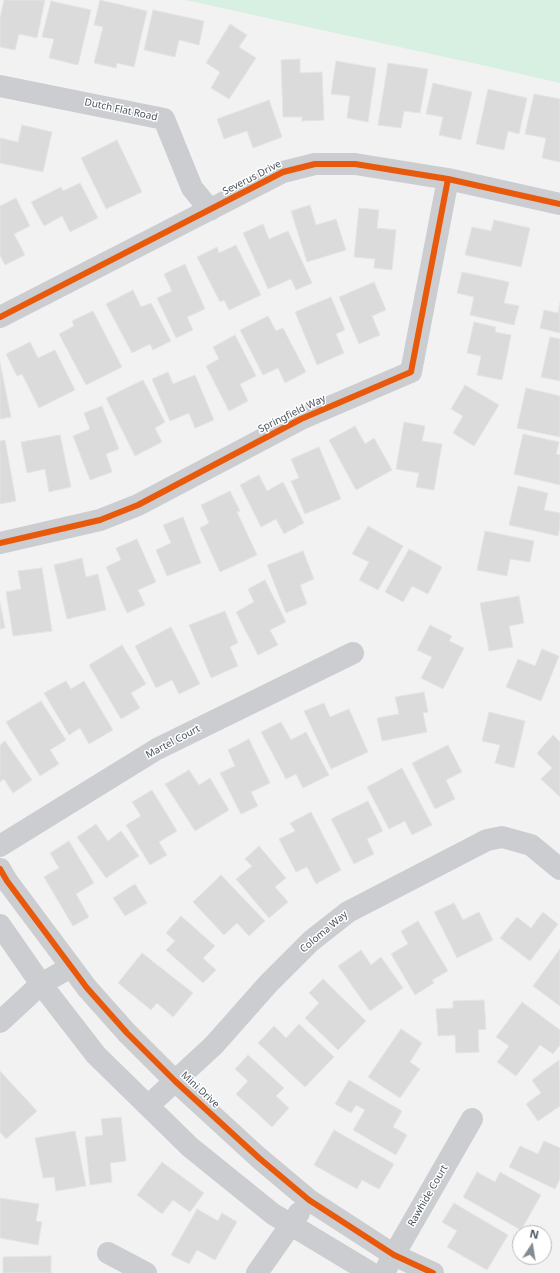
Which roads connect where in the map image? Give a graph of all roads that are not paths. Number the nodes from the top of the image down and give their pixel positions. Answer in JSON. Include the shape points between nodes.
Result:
{"nodes":[{"id":1,"x":0,"y":86,"type":"edge"},
{"id":2,"x":448,"y":179,"type":"junction"},
{"id":3,"x":560,"y":204,"type":"edge"},
{"id":4,"x":210,"y":210,"type":"junction"},
{"id":5,"x":0,"y":317,"type":"edge"},
{"id":6,"x":0,"y":543,"type":"edge"},
{"id":7,"x":354,"y":653,"type":"dead end"},
{"id":8,"x":0,"y":846,"type":"edge"},
{"id":9,"x":0,"y":869,"type":"edge"},
{"id":10,"x":560,"y":869,"type":"edge"},
{"id":11,"x":0,"y":925,"type":"edge"},
{"id":12,"x":71,"y":967,"type":"junction"},
{"id":13,"x":42,"y":984,"type":"junction"},
{"id":14,"x":0,"y":1022,"type":"edge"},
{"id":15,"x":175,"y":1081,"type":"junction"},
{"id":16,"x":148,"y":1106,"type":"junction"},
{"id":17,"x":472,"y":1119,"type":"dead end"},
{"id":18,"x":309,"y":1200,"type":"junction"},
{"id":19,"x":291,"y":1225,"type":"junction"},
{"id":20,"x":108,"y":1253,"type":"dead end"},
{"id":21,"x":394,"y":1255,"type":"junction"},
{"id":22,"x":146,"y":1273,"type":"edge"},
{"id":23,"x":257,"y":1273,"type":"edge"},
{"id":24,"x":371,"y":1273,"type":"edge"},
{"id":25,"x":383,"y":1273,"type":"edge"},
{"id":26,"x":433,"y":1273,"type":"edge"}],
"edges":[{"from":1,"to":4,"type":"street","name":"Dutch Flat Road","via":[[164,119],[192,188]]},
{"from":2,"to":3,"type":"street","name":"Severus Drive"},
{"from":2,"to":4,"type":"street","name":"Severus Drive","via":[[356,164],[315,164],[283,172]]},
{"from":2,"to":6,"type":"street","name":"Springfield Way","via":[[411,372],[301,419],[138,505],[100,520]]},
{"from":4,"to":5,"type":"street","name":"Severus Drive"},
{"from":7,"to":8,"type":"street","name":"Martel Court","via":[[157,749]]},
{"from":9,"to":12,"type":"street","name":"Mini Drive"},
{"from":10,"to":15,"type":"street","name":"Coloma Way","via":[[530,844],[502,837],[487,840],[348,912],[311,941],[268,984],[214,1045]]},
{"from":11,"to":13,"type":"street"},
{"from":12,"to":13,"type":"street"},
{"from":12,"to":15,"type":"street","name":"Mini Drive","via":[[127,1033]]},
{"from":13,"to":14,"type":"street"},
{"from":13,"to":16,"type":"street","via":[[96,1055]]},
{"from":15,"to":16,"type":"street","name":"Coloma Way"},
{"from":15,"to":18,"type":"street","name":"Mini Drive"},
{"from":16,"to":19,"type":"street","via":[[190,1148],[273,1214]]},
{"from":17,"to":21,"type":"street","name":"Rawhide Court"},
{"from":18,"to":19,"type":"street"},
{"from":18,"to":21,"type":"street","name":"Mini Drive"},
{"from":19,"to":23,"type":"street"},
{"from":19,"to":24,"type":"street"},
{"from":20,"to":22,"type":"street"},
{"from":21,"to":25,"type":"street","name":"Rawhide Court"},
{"from":21,"to":26,"type":"street","name":"Mini Drive"}]}
